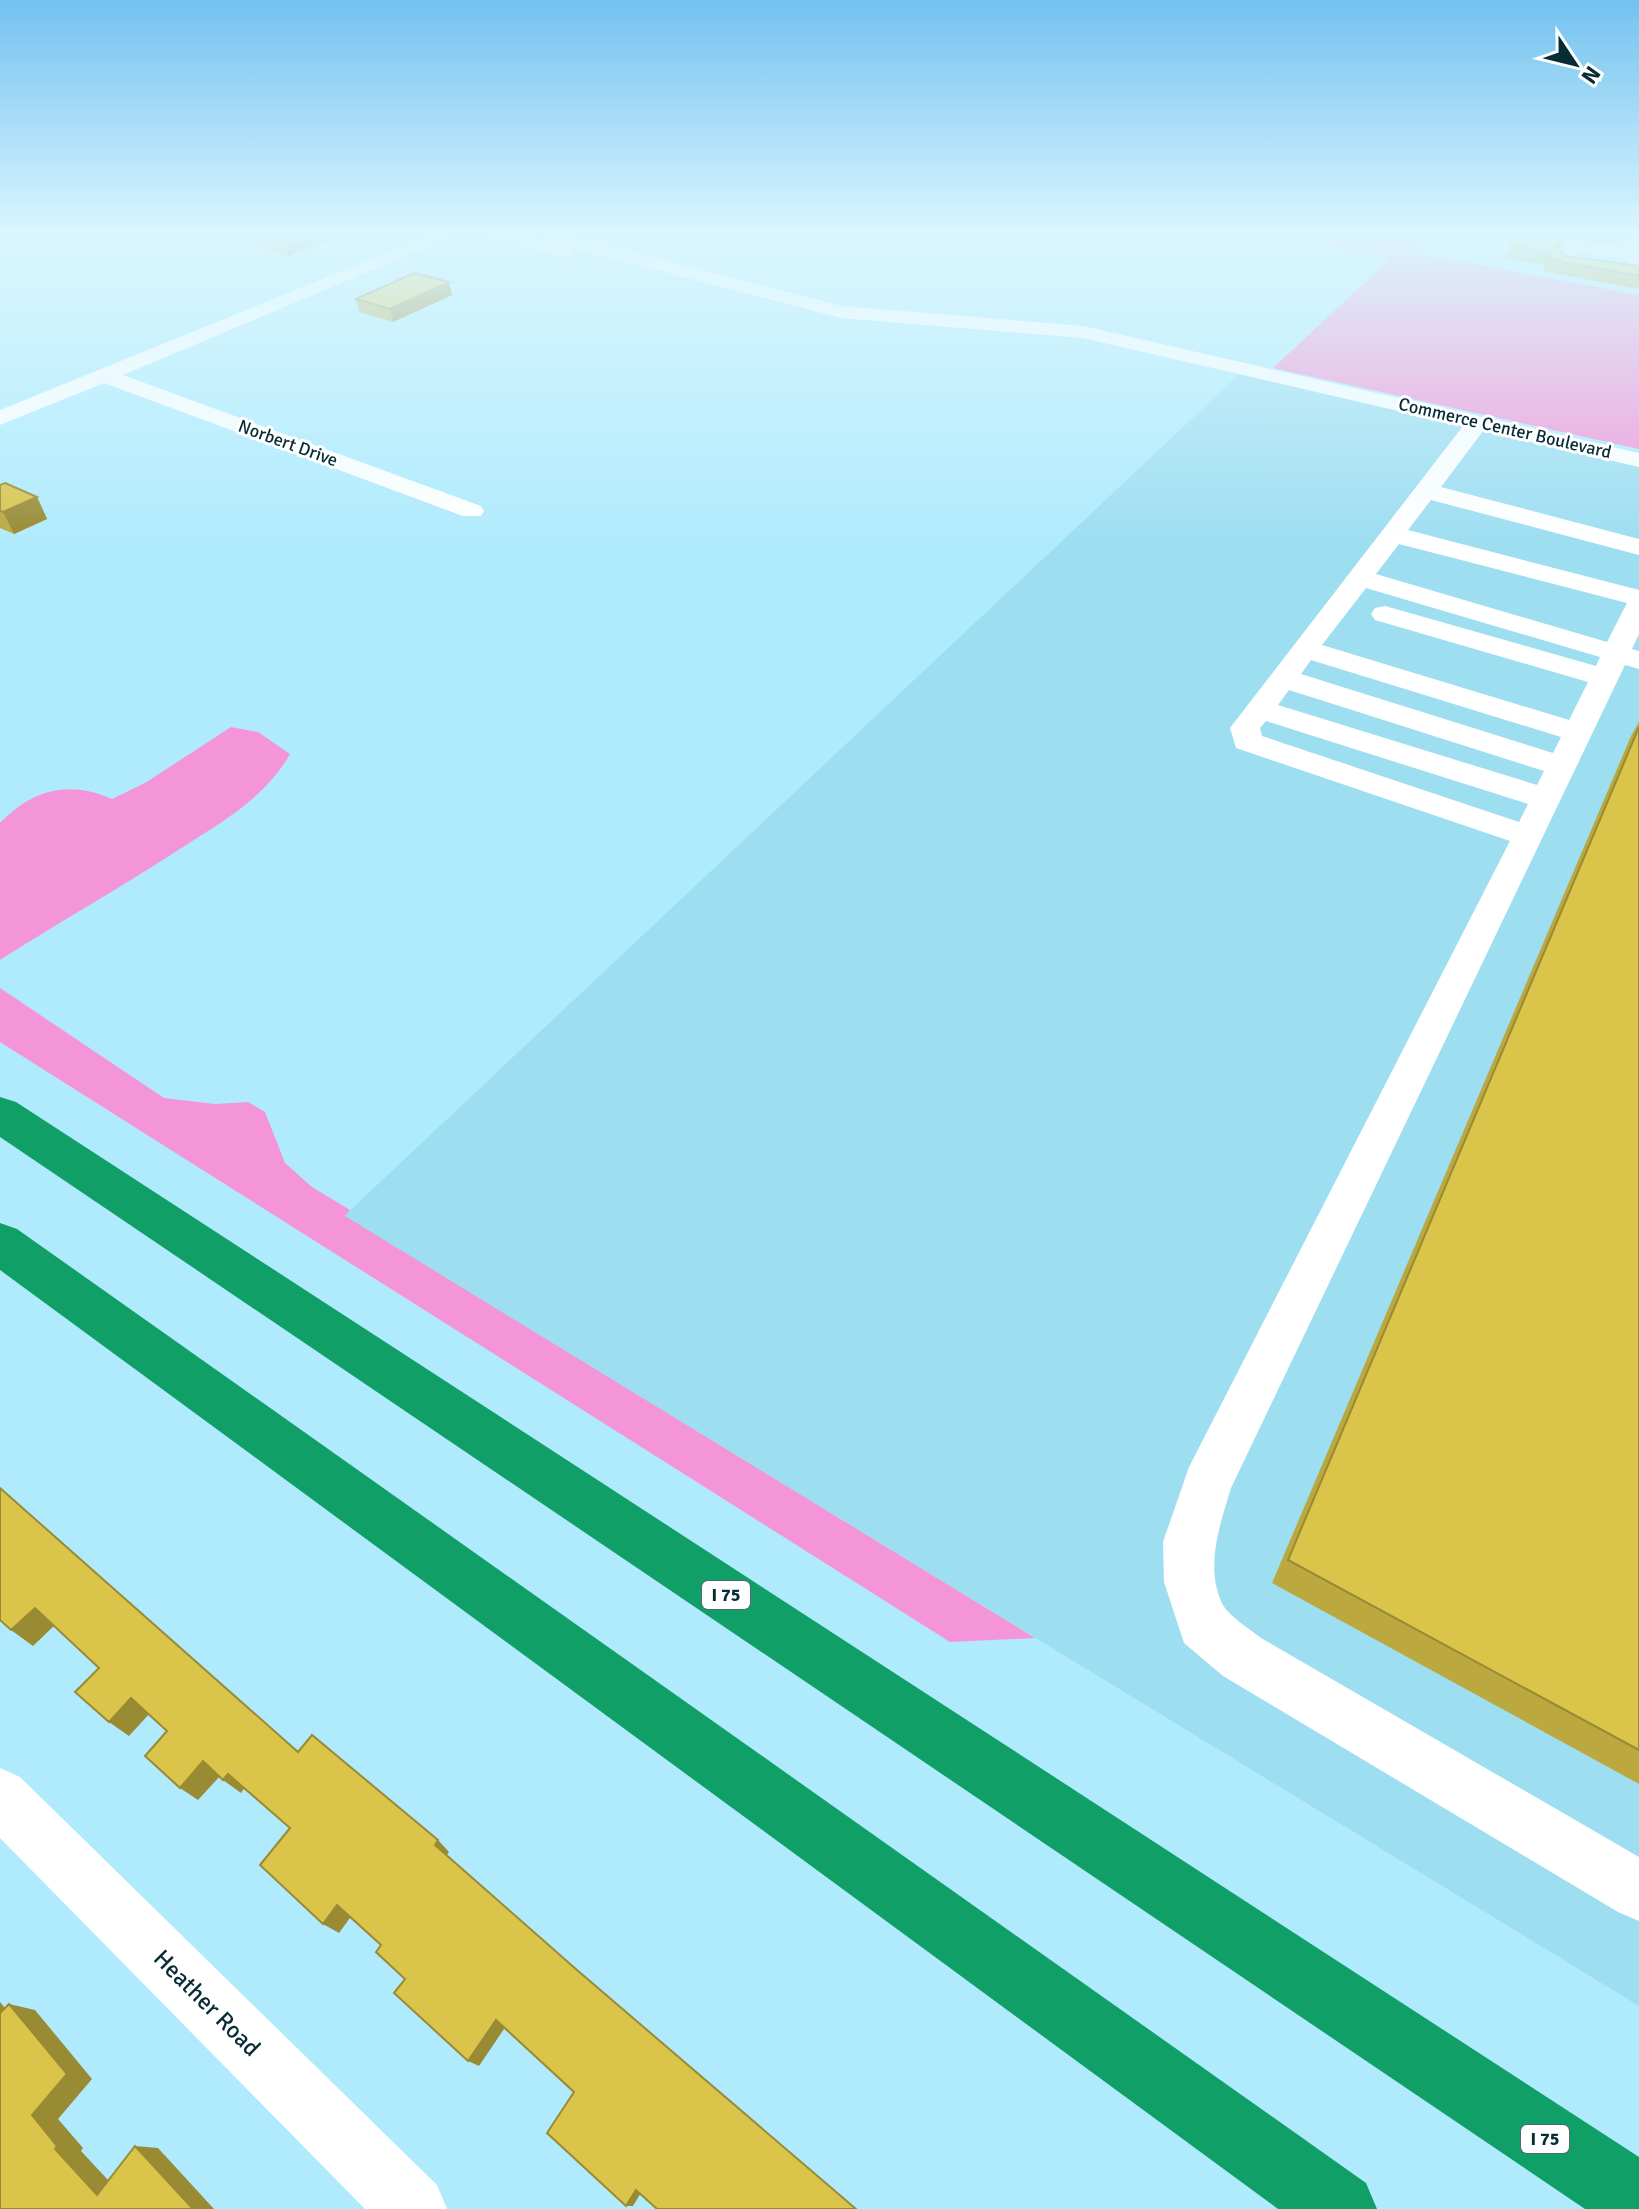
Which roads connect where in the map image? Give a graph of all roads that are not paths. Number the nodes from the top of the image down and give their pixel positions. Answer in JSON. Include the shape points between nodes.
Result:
{"nodes":[{"id":1,"x":199,"y":337,"type":"edge"},
{"id":2,"x":1105,"y":337,"type":"edge"},
{"id":3,"x":105,"y":376,"type":"junction"},
{"id":4,"x":0,"y":418,"type":"edge"},
{"id":5,"x":1478,"y":422,"type":"junction"},
{"id":6,"x":1639,"y":460,"type":"edge"},
{"id":7,"x":472,"y":511,"type":"dead end"},
{"id":8,"x":1409,"y":512,"type":"junction"},
{"id":9,"x":1639,"y":547,"type":"edge"},
{"id":10,"x":1366,"y":567,"type":"junction"},
{"id":11,"x":1639,"y":571,"type":"edge"},
{"id":12,"x":1464,"y":581,"type":"dead end"},
{"id":13,"x":1341,"y":601,"type":"junction"},
{"id":14,"x":1624,"y":634,"type":"edge"},
{"id":15,"x":1304,"y":649,"type":"junction"},
{"id":16,"x":1282,"y":678,"type":"junction"},
{"id":17,"x":1259,"y":709,"type":"junction"},
{"id":18,"x":1554,"y":784,"type":"junction"},
{"id":19,"x":0,"y":1114,"type":"edge"},
{"id":20,"x":0,"y":1243,"type":"edge"},
{"id":21,"x":0,"y":1797,"type":"edge"},
{"id":22,"x":1639,"y":1891,"type":"edge"},
{"id":23,"x":1639,"y":2201,"type":"edge"},
{"id":24,"x":413,"y":2209,"type":"edge"},
{"id":25,"x":1340,"y":2209,"type":"edge"}],
"edges":[{"from":1,"to":3,"type":"street"},
{"from":2,"to":5,"type":"street","name":"Commerce Center Boulevard"},
{"from":3,"to":4,"type":"street"},
{"from":3,"to":7,"type":"street","name":"Norbert Drive"},
{"from":5,"to":6,"type":"street","name":"Commerce Center Boulevard"},
{"from":5,"to":8,"type":"street"},
{"from":8,"to":9,"type":"street"},
{"from":8,"to":10,"type":"street"},
{"from":8,"to":11,"type":"street"},
{"from":8,"to":14,"type":"street"},
{"from":10,"to":12,"type":"street"},
{"from":10,"to":13,"type":"street"},
{"from":10,"to":14,"type":"street","via":[[1583,641]]},
{"from":13,"to":14,"type":"street"},
{"from":13,"to":15,"type":"street"},
{"from":14,"to":18,"type":"street"},
{"from":15,"to":16,"type":"street"},
{"from":15,"to":18,"type":"street"},
{"from":16,"to":17,"type":"street"},
{"from":16,"to":18,"type":"street"},
{"from":17,"to":18,"type":"street"},
{"from":17,"to":18,"type":"street","via":[[1245,728],[1247,741]]},
{"from":18,"to":22,"type":"street","via":[[1207,1484],[1189,1542],[1190,1582],[1203,1624],[1242,1657]]},
{"from":19,"to":23,"type":"highway","number":"I 75"},
{"from":20,"to":25,"type":"highway"},
{"from":21,"to":24,"type":"street","name":"Heather Road"}]}
